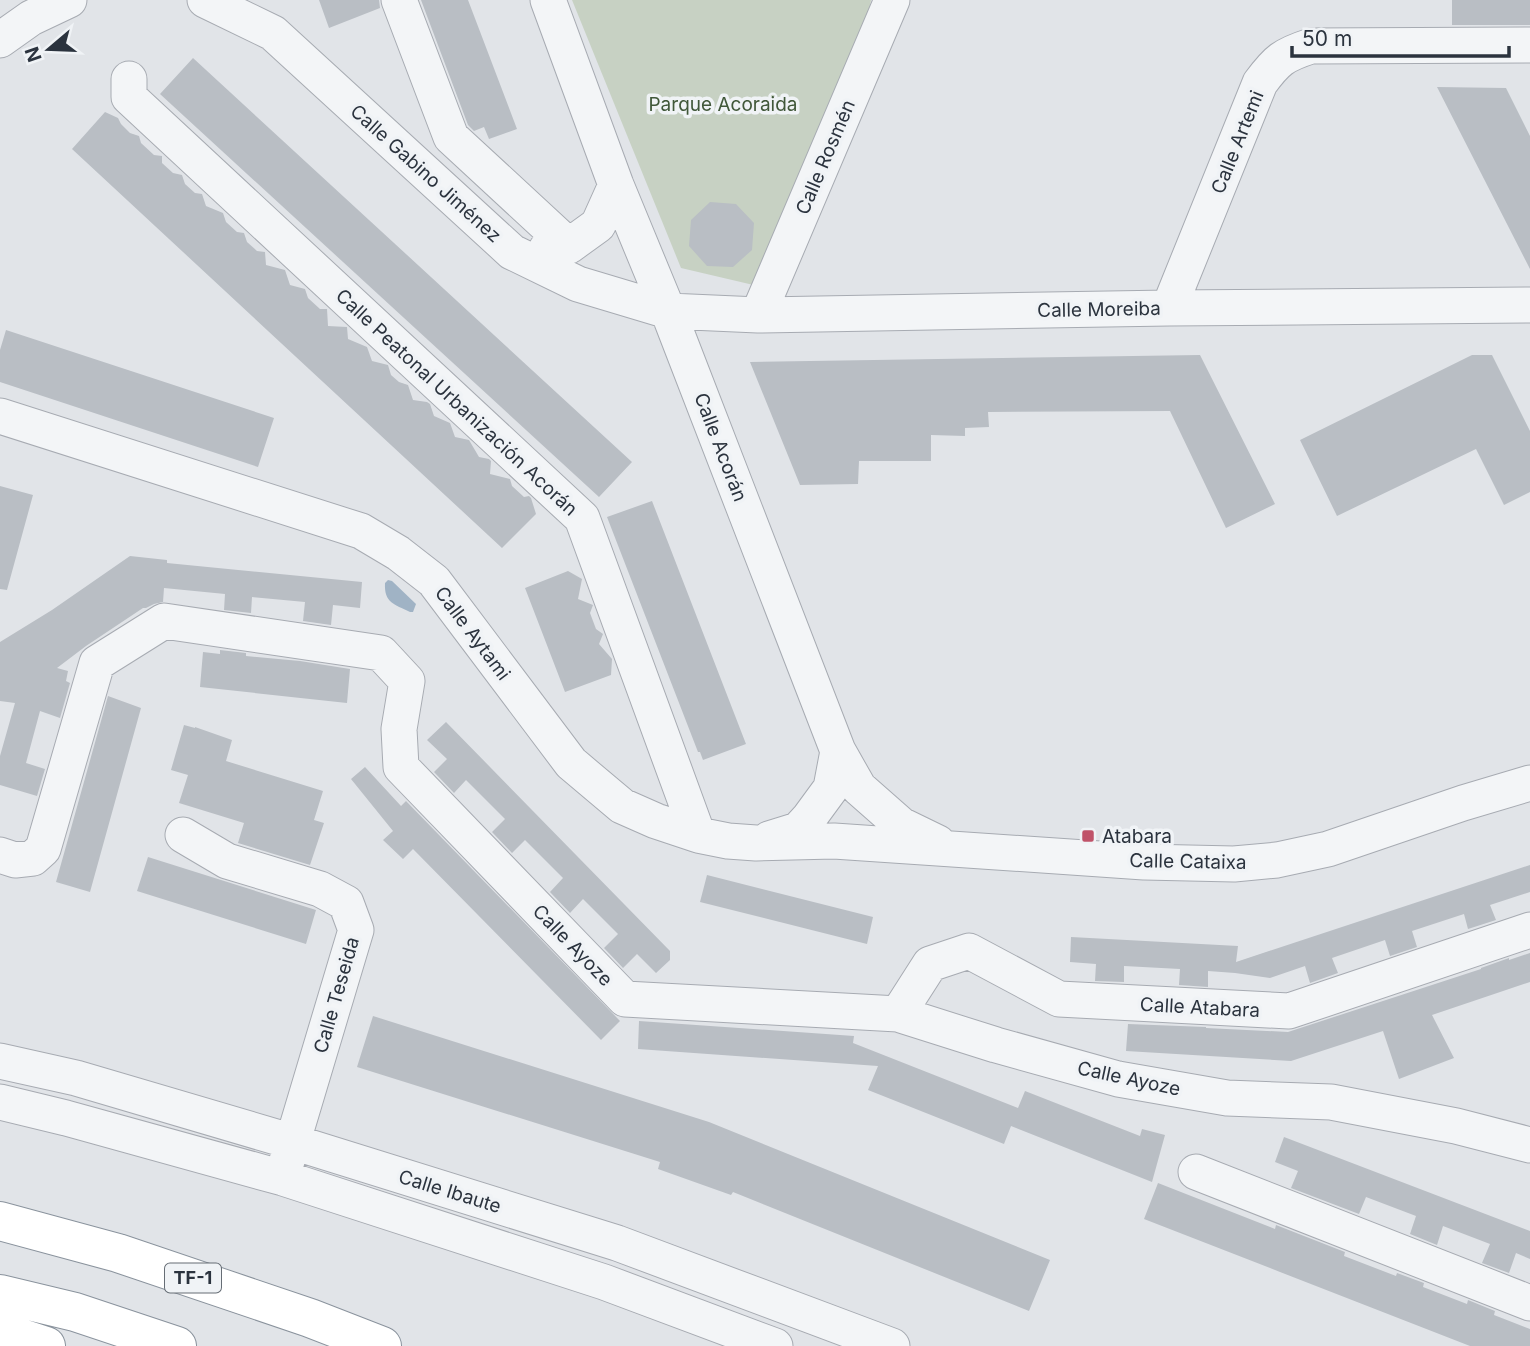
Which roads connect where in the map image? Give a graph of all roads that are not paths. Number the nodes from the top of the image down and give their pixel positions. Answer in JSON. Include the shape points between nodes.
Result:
{"nodes":[{"id":1,"x":69,"y":0,"type":"edge"},
{"id":2,"x":205,"y":0,"type":"edge"},
{"id":3,"x":399,"y":0,"type":"edge"},
{"id":4,"x":548,"y":0,"type":"edge"},
{"id":5,"x":892,"y":0,"type":"edge"},
{"id":6,"x":0,"y":40,"type":"edge"},
{"id":7,"x":1530,"y":46,"type":"edge"},
{"id":8,"x":130,"y":79,"type":"dead end"},
{"id":9,"x":616,"y":185,"type":"junction"},
{"id":10,"x":569,"y":246,"type":"junction"},
{"id":11,"x":512,"y":252,"type":"junction"},
{"id":12,"x":1530,"y":305,"type":"edge"},
{"id":13,"x":1169,"y":308,"type":"junction"},
{"id":14,"x":668,"y":311,"type":"junction"},
{"id":15,"x":758,"y":315,"type":"junction"},
{"id":16,"x":0,"y":416,"type":"edge"},
{"id":17,"x":838,"y":751,"type":"junction"},
{"id":18,"x":1530,"y":783,"type":"edge"},
{"id":19,"x":183,"y":835,"type":"dead end"},
{"id":20,"x":698,"y":835,"type":"junction"},
{"id":21,"x":834,"y":841,"type":"joint"},
{"id":22,"x":756,"y":843,"type":"junction"},
{"id":23,"x":951,"y":850,"type":"junction"},
{"id":24,"x":0,"y":855,"type":"edge"},
{"id":25,"x":1530,"y":930,"type":"edge"},
{"id":26,"x":898,"y":1014,"type":"junction"},
{"id":27,"x":0,"y":1061,"type":"edge"},
{"id":28,"x":0,"y":1102,"type":"edge"},
{"id":29,"x":293,"y":1142,"type":"junction"},
{"id":30,"x":1530,"y":1145,"type":"edge"},
{"id":31,"x":1196,"y":1172,"type":"dead end"},
{"id":32,"x":282,"y":1178,"type":"junction"},
{"id":33,"x":0,"y":1222,"type":"edge"},
{"id":34,"x":0,"y":1294,"type":"edge"},
{"id":35,"x":1530,"y":1303,"type":"edge"},
{"id":36,"x":0,"y":1331,"type":"edge"},
{"id":37,"x":47,"y":1346,"type":"edge"},
{"id":38,"x":177,"y":1346,"type":"edge"},
{"id":39,"x":382,"y":1346,"type":"edge"},
{"id":40,"x":775,"y":1346,"type":"edge"},
{"id":41,"x":892,"y":1346,"type":"edge"}],
"edges":[{"from":1,"to":6,"type":"street"},
{"from":2,"to":11,"type":"street","name":"Calle Gabino Jiménez","via":[[273,33]]},
{"from":3,"to":10,"type":"street","via":[[451,137]]},
{"from":4,"to":9,"type":"street","name":"Calle Acorán"},
{"from":5,"to":15,"type":"street","name":"Calle Rosmén"},
{"from":7,"to":13,"type":"street","name":"Calle Artemi","via":[[1311,46],[1275,63],[1260,83]]},
{"from":8,"to":20,"type":"street","name":"Calle Peatonal Urbanización Acorán","via":[[129,97],[582,518]]},
{"from":9,"to":10,"type":"street","via":[[598,225]]},
{"from":9,"to":14,"type":"street","name":"Calle Acorán"},
{"from":10,"to":11,"type":"street"},
{"from":11,"to":14,"type":"street","name":"Calle Gabino Jiménez","via":[[578,284]]},
{"from":12,"to":13,"type":"street","name":"Calle Moreiba"},
{"from":13,"to":15,"type":"street","name":"Calle Moreiba"},
{"from":14,"to":15,"type":"street","name":"Calle Moreiba"},
{"from":14,"to":17,"type":"street","name":"Calle Acorán"},
{"from":16,"to":20,"type":"street","name":"Calle Aytami","via":[[361,531],[434,581],[571,763],[622,806]]},
{"from":17,"to":22,"type":"street","via":[[831,788],[810,818],[797,830]]},
{"from":17,"to":23,"type":"street","name":"Calle Acorán","via":[[859,789],[901,825]]},
{"from":18,"to":23,"type":"street","name":"Calle Cataixa","via":[[1328,849],[1276,860],[1144,862]]},
{"from":19,"to":29,"type":"street","name":"Calle Teseida","via":[[227,861],[320,889],[345,903],[356,930]]},
{"from":20,"to":22,"type":"street","name":"Calle Aytami"},
{"from":21,"to":22,"type":"street","name":"Calle Aytami"},
{"from":21,"to":23,"type":"street","name":"Calle Cataixa"},
{"from":24,"to":26,"type":"street","name":"Calle Ayoze","via":[[15,860],[33,858],[43,849],[97,663],[164,621],[380,653],[407,681],[399,729],[401,767],[625,999]]},
{"from":25,"to":26,"type":"street","name":"Calle Atabara","via":[[1289,1012],[1059,999],[969,950],[930,964]]},
{"from":26,"to":30,"type":"street","name":"Calle Ayoze","via":[[1118,1079],[1227,1098],[1331,1102]]},
{"from":27,"to":29,"type":"street","name":"Calle Ibaute","via":[[76,1078]]},
{"from":28,"to":32,"type":"street","name":"Calle Ibaute"},
{"from":29,"to":32,"type":"street","name":"Calle Teseida"},
{"from":29,"to":41,"type":"street","name":"Calle Ibaute","via":[[617,1243]]},
{"from":31,"to":35,"type":"street"},
{"from":32,"to":40,"type":"street","name":"Calle Ibaute","via":[[604,1282]]},
{"from":33,"to":39,"type":"highway","number":"TF-1","via":[[118,1253]]},
{"from":34,"to":38,"type":"highway","via":[[75,1312]]},
{"from":36,"to":37,"type":"highway"}]}
